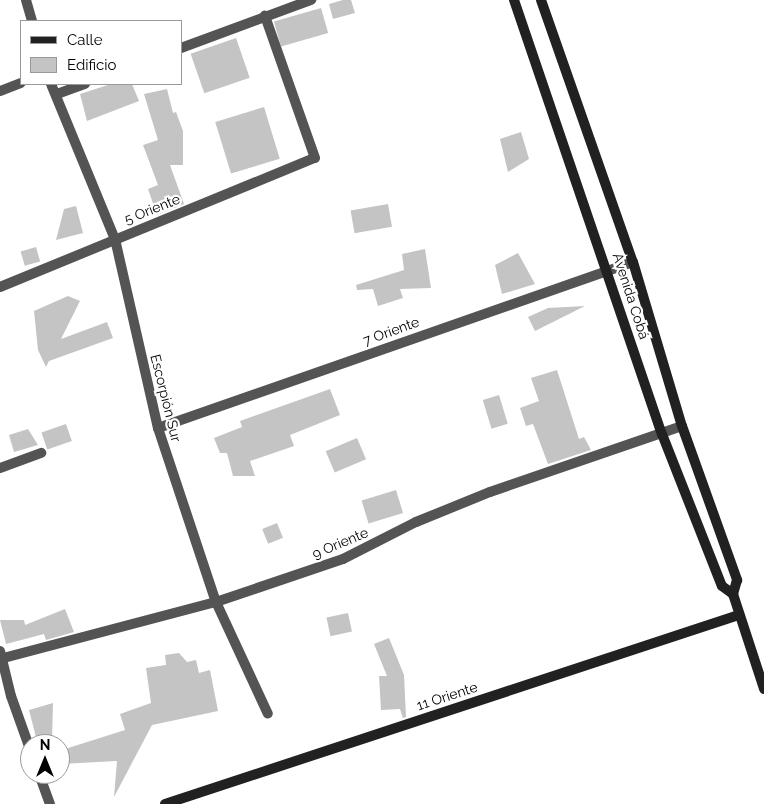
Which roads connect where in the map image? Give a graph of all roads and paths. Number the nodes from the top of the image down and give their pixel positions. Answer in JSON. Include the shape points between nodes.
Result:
{"nodes":[{"id":1,"x":26,"y":0,"type":"edge"},
{"id":2,"x":311,"y":0,"type":"edge"},
{"id":3,"x":514,"y":0,"type":"edge"},
{"id":4,"x":541,"y":0,"type":"edge"},
{"id":5,"x":265,"y":16,"type":"junction"},
{"id":6,"x":32,"y":20,"type":"edge"},
{"id":7,"x":182,"y":48,"type":"edge"},
{"id":8,"x":20,"y":84,"type":"edge"},
{"id":9,"x":52,"y":85,"type":"edge"},
{"id":10,"x":82,"y":85,"type":"edge"},
{"id":11,"x":0,"y":91,"type":"edge"},
{"id":12,"x":57,"y":94,"type":"junction"},
{"id":13,"x":115,"y":239,"type":"junction"},
{"id":14,"x":633,"y":262,"type":"junction"},
{"id":15,"x":608,"y":269,"type":"junction"},
{"id":16,"x":0,"y":287,"type":"edge"},
{"id":17,"x":682,"y":426,"type":"junction"},
{"id":18,"x":158,"y":428,"type":"junction"},
{"id":19,"x":662,"y":434,"type":"junction"},
{"id":20,"x":41,"y":454,"type":"dead end"},
{"id":21,"x":0,"y":468,"type":"edge"},
{"id":22,"x":733,"y":594,"type":"junction"},
{"id":23,"x":216,"y":602,"type":"junction"},
{"id":24,"x":739,"y":615,"type":"junction"},
{"id":25,"x":0,"y":656,"type":"edge"},
{"id":26,"x":764,"y":690,"type":"edge"},
{"id":27,"x":268,"y":714,"type":"dead end"},
{"id":28,"x":25,"y":734,"type":"edge"},
{"id":29,"x":43,"y":784,"type":"edge"},
{"id":30,"x":50,"y":804,"type":"edge"},
{"id":31,"x":164,"y":804,"type":"edge"}],
"edges":[{"from":1,"to":6,"type":"street"},
{"from":2,"to":5,"type":"street"},
{"from":3,"to":15,"type":"main road","name":"Avenida Cobá"},
{"from":4,"to":14,"type":"main road","name":"Avenida Cobá"},
{"from":5,"to":7,"type":"street"},
{"from":5,"to":13,"type":"street","name":"5 Oriente","via":[[316,158]]},
{"from":8,"to":11,"type":"street"},
{"from":9,"to":12,"type":"street","name":"Escorpión Sur"},
{"from":10,"to":12,"type":"street"},
{"from":12,"to":13,"type":"street","name":"Escorpión Sur"},
{"from":13,"to":16,"type":"street","name":"5 Oriente"},
{"from":13,"to":18,"type":"street","name":"Escorpión Sur"},
{"from":14,"to":15,"type":"street","name":"7 Oriente"},
{"from":14,"to":17,"type":"main road","name":"Avenida Cobá"},
{"from":15,"to":18,"type":"street","name":"7 Oriente"},
{"from":15,"to":19,"type":"main road","name":"Avenida Cobá"},
{"from":17,"to":19,"type":"street","name":"9 Oriente"},
{"from":17,"to":22,"type":"main road","name":"Avenida Cobá","via":[[737,580]]},
{"from":18,"to":23,"type":"street","name":"Escorpión Sur"},
{"from":19,"to":22,"type":"main road","name":"Avenida Cobá","via":[[722,586]]},
{"from":19,"to":23,"type":"street","name":"9 Oriente","via":[[490,492],[416,522],[343,559]]},
{"from":20,"to":21,"type":"street"},
{"from":22,"to":24,"type":"main road","name":"Avenida Cobá"},
{"from":23,"to":25,"type":"street","name":"9 Oriente"},
{"from":23,"to":27,"type":"street","name":"Escorpión Sur"},
{"from":24,"to":26,"type":"main road","name":"Avenida Cobá"},
{"from":24,"to":31,"type":"main road","name":"11 Oriente"},
{"from":25,"to":28,"type":"street"},
{"from":29,"to":30,"type":"street"}]}
